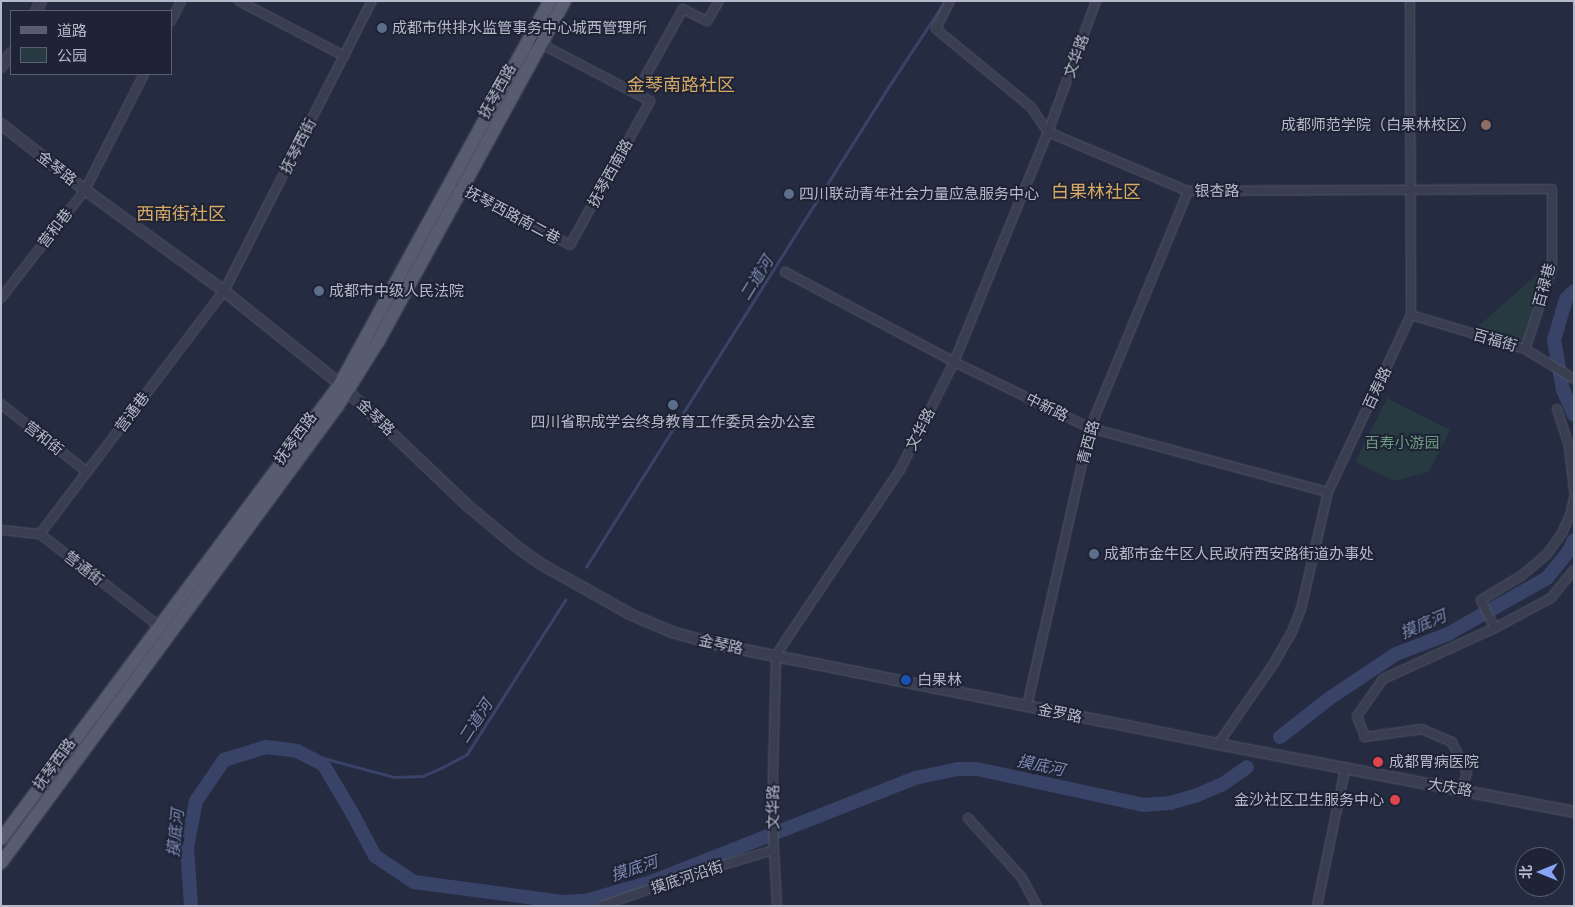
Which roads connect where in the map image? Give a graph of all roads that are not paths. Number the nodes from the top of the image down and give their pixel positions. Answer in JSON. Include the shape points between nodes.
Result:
{"nodes":[{"id":1,"x":181,"y":1,"type":"edge"},
{"id":2,"x":239,"y":1,"type":"edge"},
{"id":3,"x":372,"y":1,"type":"edge"},
{"id":4,"x":550,"y":1,"type":"edge"},
{"id":5,"x":565,"y":1,"type":"edge"},
{"id":6,"x":719,"y":1,"type":"edge"},
{"id":7,"x":950,"y":1,"type":"edge"},
{"id":8,"x":1096,"y":1,"type":"edge"},
{"id":9,"x":1410,"y":1,"type":"edge"},
{"id":10,"x":172,"y":19,"type":"edge"},
{"id":11,"x":538,"y":43,"type":"junction"},
{"id":12,"x":10,"y":54,"type":"edge"},
{"id":13,"x":344,"y":56,"type":"junction"},
{"id":14,"x":1,"y":67,"type":"edge"},
{"id":15,"x":143,"y":75,"type":"edge"},
{"id":16,"x":636,"y":93,"type":"junction"},
{"id":17,"x":1,"y":124,"type":"edge"},
{"id":18,"x":1048,"y":132,"type":"junction"},
{"id":19,"x":459,"y":186,"type":"junction"},
{"id":20,"x":1552,"y":189,"type":"joint"},
{"id":21,"x":85,"y":190,"type":"junction"},
{"id":22,"x":1188,"y":191,"type":"junction"},
{"id":23,"x":1410,"y":191,"type":"junction"},
{"id":24,"x":570,"y":245,"type":"joint"},
{"id":25,"x":785,"y":272,"type":"dead end"},
{"id":26,"x":224,"y":291,"type":"junction"},
{"id":27,"x":1,"y":298,"type":"edge"},
{"id":28,"x":1411,"y":315,"type":"junction"},
{"id":29,"x":1525,"y":349,"type":"junction"},
{"id":30,"x":954,"y":362,"type":"junction"},
{"id":31,"x":1571,"y":378,"type":"edge"},
{"id":32,"x":344,"y":387,"type":"junction"},
{"id":33,"x":1,"y":404,"type":"edge"},
{"id":34,"x":1557,"y":409,"type":"dead end"},
{"id":35,"x":1090,"y":428,"type":"junction"},
{"id":36,"x":87,"y":472,"type":"junction"},
{"id":37,"x":1574,"y":490,"type":"edge"},
{"id":38,"x":1328,"y":492,"type":"junction"},
{"id":39,"x":1574,"y":498,"type":"edge"},
{"id":40,"x":1,"y":530,"type":"edge"},
{"id":41,"x":40,"y":534,"type":"junction"},
{"id":42,"x":1574,"y":570,"type":"edge"},
{"id":43,"x":159,"y":626,"type":"junction"},
{"id":44,"x":1495,"y":628,"type":"junction"},
{"id":45,"x":776,"y":655,"type":"junction"},
{"id":46,"x":1026,"y":706,"type":"junction"},
{"id":47,"x":1218,"y":744,"type":"junction"},
{"id":48,"x":1345,"y":769,"type":"junction"},
{"id":49,"x":1461,"y":789,"type":"junction"},
{"id":50,"x":1574,"y":812,"type":"edge"},
{"id":51,"x":968,"y":818,"type":"dead end"},
{"id":52,"x":1,"y":838,"type":"edge"},
{"id":53,"x":773,"y":850,"type":"junction"},
{"id":54,"x":1,"y":863,"type":"edge"},
{"id":55,"x":601,"y":906,"type":"edge"},
{"id":56,"x":777,"y":906,"type":"edge"},
{"id":57,"x":1037,"y":906,"type":"edge"},
{"id":58,"x":1317,"y":906,"type":"edge"}],
"edges":[{"from":1,"to":10,"type":"street"},
{"from":2,"to":13,"type":"street"},
{"from":3,"to":13,"type":"street","name":"抚琴西街"},
{"from":4,"to":32,"type":"main road","name":"抚琴西路"},
{"from":5,"to":11,"type":"main road","name":"抚琴西路"},
{"from":6,"to":16,"type":"street","via":[[707,20],[683,8]]},
{"from":7,"to":18,"type":"street","via":[[936,29],[1031,107]]},
{"from":8,"to":18,"type":"street","name":"文华路"},
{"from":9,"to":23,"type":"street","name":"百寿路"},
{"from":11,"to":16,"type":"street"},
{"from":11,"to":19,"type":"main road","name":"抚琴西路"},
{"from":12,"to":14,"type":"street"},
{"from":13,"to":26,"type":"street","name":"抚琴西街"},
{"from":15,"to":21,"type":"street","name":"营和巷"},
{"from":16,"to":24,"type":"street","name":"抚琴西南路","via":[[650,101]]},
{"from":17,"to":21,"type":"street","name":"金琴路"},
{"from":18,"to":22,"type":"street","name":"银杏路"},
{"from":18,"to":30,"type":"street","name":"文华路"},
{"from":19,"to":24,"type":"street","name":"抚琴西路南二巷"},
{"from":19,"to":32,"type":"main road","name":"抚琴西路","via":[[378,342]]},
{"from":20,"to":23,"type":"street","name":"银杏路"},
{"from":20,"to":29,"type":"street","name":"百禄巷","via":[[1552,269]]},
{"from":21,"to":26,"type":"street","name":"金琴路"},
{"from":21,"to":27,"type":"street","name":"营和巷"},
{"from":22,"to":23,"type":"street","name":"银杏路"},
{"from":22,"to":35,"type":"street","name":"青西路"},
{"from":23,"to":28,"type":"street","name":"百寿路"},
{"from":25,"to":30,"type":"street","name":"中新路"},
{"from":26,"to":32,"type":"street","name":"金琴路"},
{"from":26,"to":36,"type":"street","name":"营通巷"},
{"from":28,"to":29,"type":"street","name":"百福街"},
{"from":28,"to":38,"type":"street","name":"百寿路"},
{"from":29,"to":31,"type":"street","name":"百福街"},
{"from":30,"to":35,"type":"street","name":"中新路"},
{"from":30,"to":45,"type":"street","name":"文华路","via":[[900,470]]},
{"from":32,"to":43,"type":"main road","name":"抚琴西路"},
{"from":32,"to":45,"type":"street","name":"金琴路","via":[[468,506],[541,564],[632,615],[672,632]]},
{"from":32,"to":54,"type":"main road","name":"抚琴西路","via":[[238,545]]},
{"from":33,"to":36,"type":"street","name":"营和街"},
{"from":34,"to":37,"type":"street","via":[[1569,447]]},
{"from":35,"to":38,"type":"street","name":"中新路"},
{"from":35,"to":46,"type":"street","name":"青西路"},
{"from":36,"to":41,"type":"street","name":"营通巷"},
{"from":38,"to":47,"type":"street","name":"百寿路","via":[[1292,632]]},
{"from":39,"to":44,"type":"street","via":[[1562,533],[1547,554],[1521,576],[1481,600]]},
{"from":40,"to":41,"type":"street"},
{"from":41,"to":43,"type":"street","name":"营通街"},
{"from":42,"to":44,"type":"street","via":[[1551,598]]},
{"from":43,"to":52,"type":"main road","name":"抚琴西路"},
{"from":44,"to":49,"type":"street","via":[[1383,679],[1357,716],[1365,737],[1422,729],[1452,742],[1467,773]]},
{"from":45,"to":46,"type":"street","name":"金罗路"},
{"from":45,"to":53,"type":"street","name":"文华路"},
{"from":46,"to":47,"type":"street","name":"金罗路"},
{"from":47,"to":48,"type":"street","name":"金罗路"},
{"from":48,"to":49,"type":"street","name":"大庆路"},
{"from":48,"to":58,"type":"street"},
{"from":49,"to":50,"type":"street","name":"大庆路"},
{"from":51,"to":57,"type":"street","via":[[1022,878]]},
{"from":53,"to":55,"type":"street","name":"摸底河沿街"},
{"from":53,"to":56,"type":"street","name":"文华路"}]}
